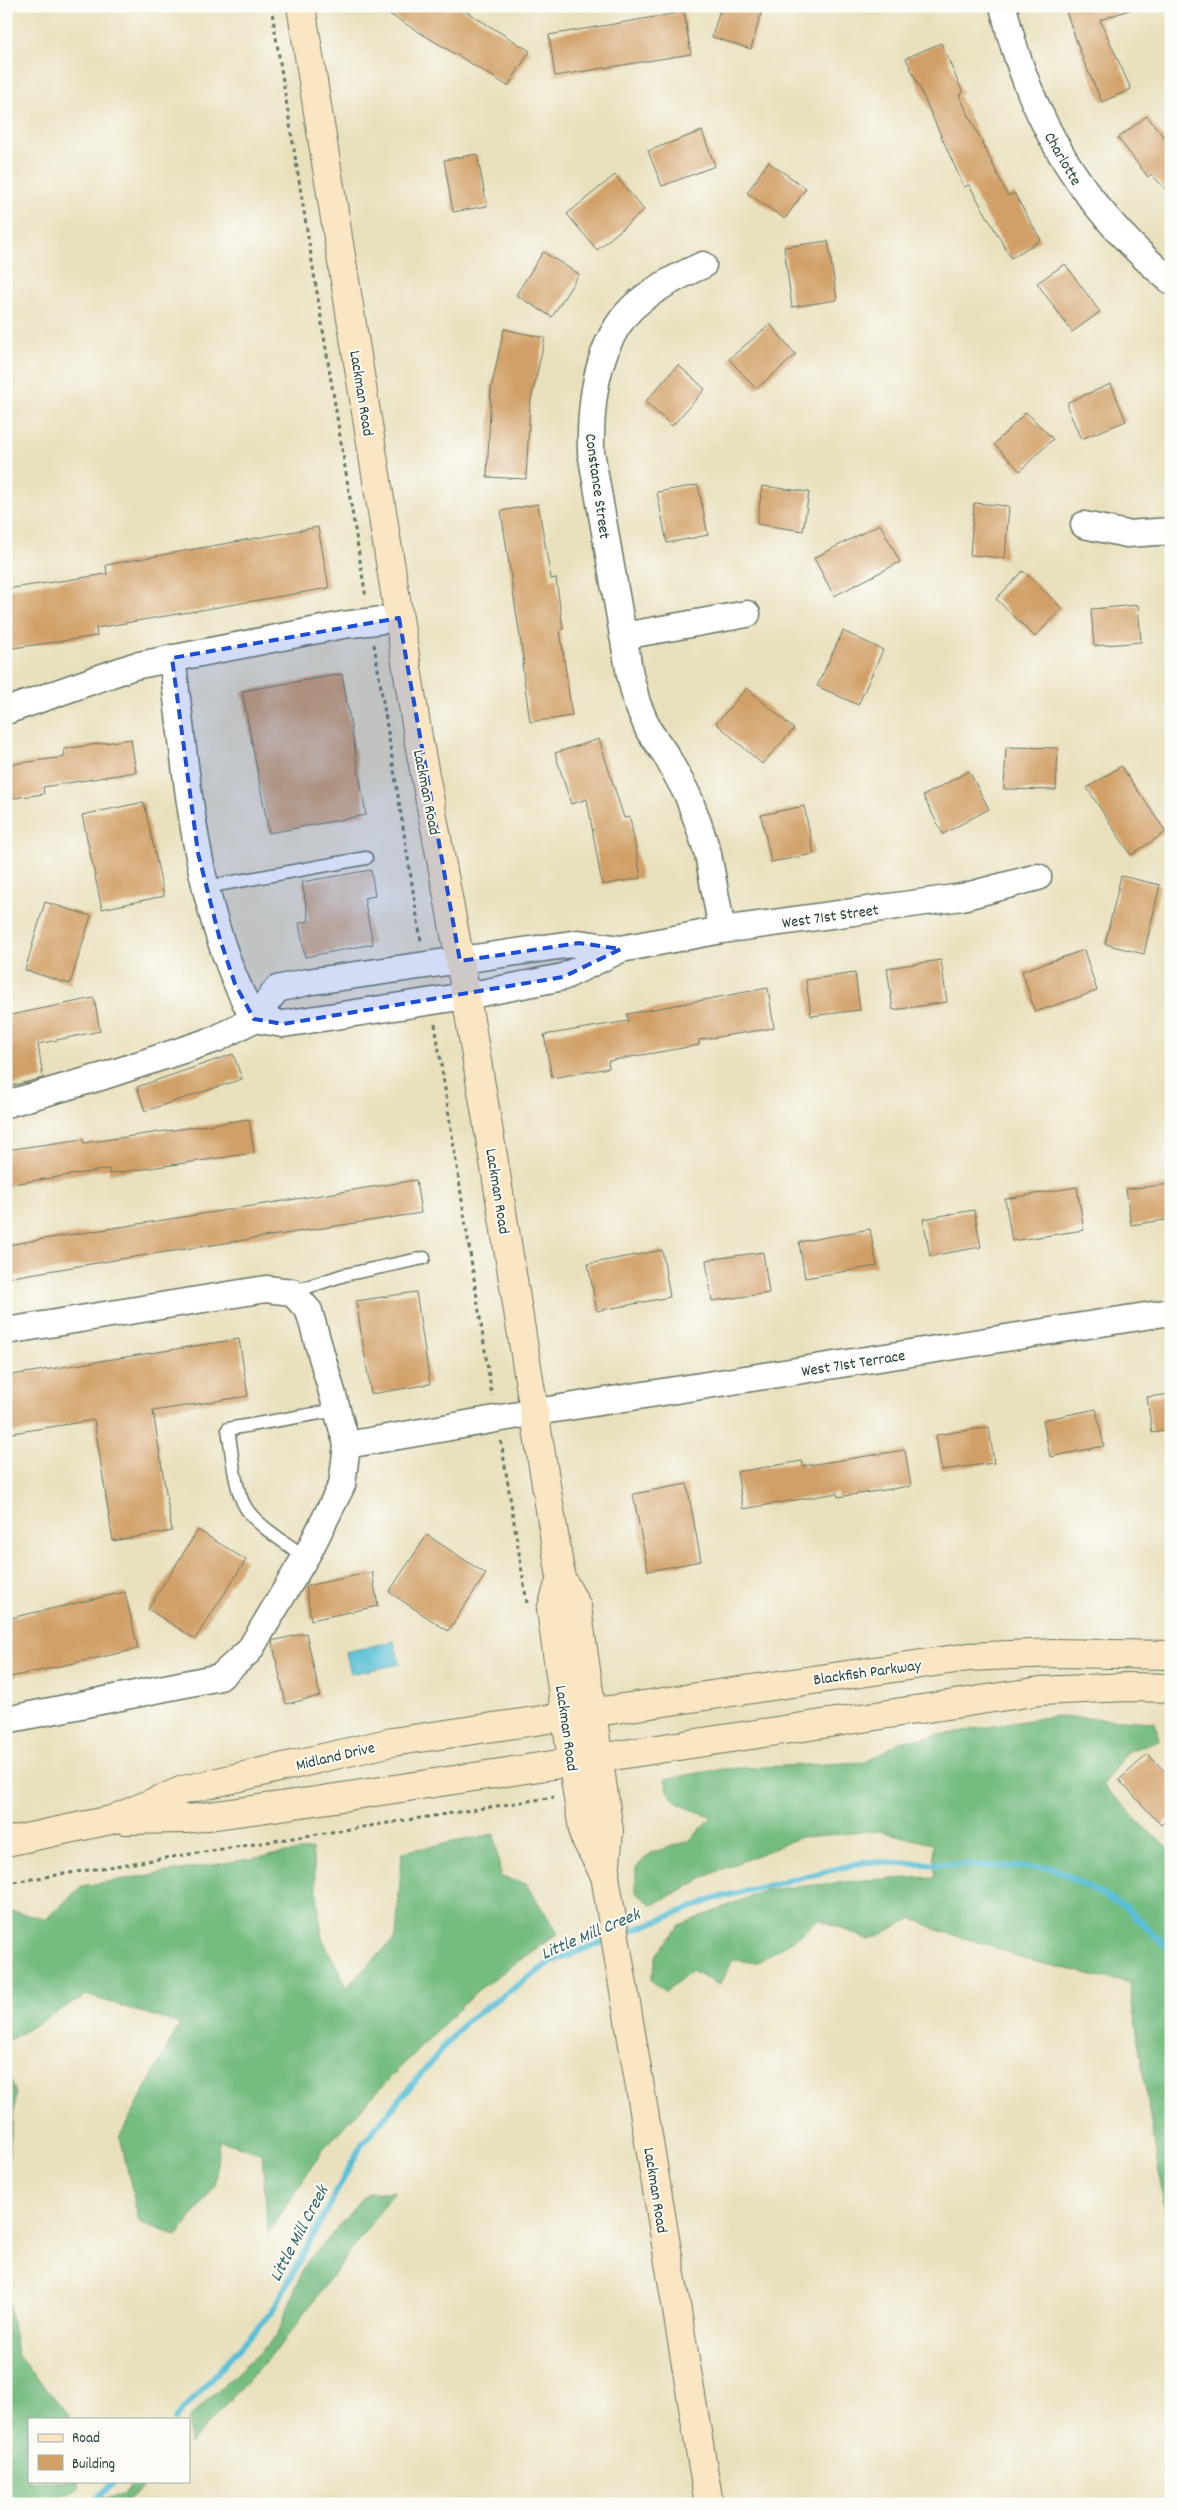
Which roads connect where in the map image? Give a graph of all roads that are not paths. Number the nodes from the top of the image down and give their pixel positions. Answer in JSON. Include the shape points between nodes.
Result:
{"nodes":[{"id":1,"x":301,"y":6,"type":"edge"},
{"id":2,"x":1003,"y":6,"type":"edge"},
{"id":3,"x":703,"y":265,"type":"dead end"},
{"id":4,"x":1171,"y":281,"type":"edge"},
{"id":5,"x":1084,"y":525,"type":"dead end"},
{"id":6,"x":1171,"y":531,"type":"edge"},
{"id":7,"x":748,"y":614,"type":"dead end"},
{"id":8,"x":399,"y":618,"type":"junction"},
{"id":9,"x":623,"y":636,"type":"junction"},
{"id":10,"x":172,"y":658,"type":"junction"},
{"id":11,"x":6,"y":711,"type":"edge"},
{"id":12,"x":366,"y":858,"type":"dead end"},
{"id":13,"x":1038,"y":877,"type":"dead end"},
{"id":14,"x":206,"y":887,"type":"junction"},
{"id":15,"x":722,"y":930,"type":"junction"},
{"id":16,"x":622,"y":949,"type":"junction"},
{"id":17,"x":460,"y":960,"type":"junction"},
{"id":18,"x":466,"y":996,"type":"junction"},
{"id":19,"x":254,"y":1019,"type":"junction"},
{"id":20,"x":6,"y":1104,"type":"edge"},
{"id":21,"x":424,"y":1258,"type":"dead end"},
{"id":22,"x":292,"y":1292,"type":"junction"},
{"id":23,"x":1171,"y":1312,"type":"edge"},
{"id":24,"x":6,"y":1330,"type":"edge"},
{"id":25,"x":337,"y":1410,"type":"junction"},
{"id":26,"x":536,"y":1412,"type":"junction"},
{"id":27,"x":347,"y":1445,"type":"junction"},
{"id":28,"x":305,"y":1557,"type":"junction"},
{"id":29,"x":1171,"y":1655,"type":"edge"},
{"id":30,"x":1171,"y":1688,"type":"edge"},
{"id":31,"x":578,"y":1713,"type":"junction"},
{"id":32,"x":6,"y":1720,"type":"edge"},
{"id":33,"x":598,"y":1757,"type":"junction"},
{"id":34,"x":572,"y":1761,"type":"junction"},
{"id":35,"x":111,"y":1820,"type":"junction"},
{"id":36,"x":6,"y":1842,"type":"edge"},
{"id":37,"x":605,"y":1876,"type":"junction"},
{"id":38,"x":709,"y":2504,"type":"edge"}],
"edges":[{"from":1,"to":8,"type":"main road","name":"Lackman Road"},
{"from":2,"to":4,"type":"street","name":"Charlotte","via":[[1013,50],[1031,97],[1082,189],[1117,229]]},
{"from":3,"to":9,"type":"street","name":"Constance Street","via":[[652,292],[631,309],[614,334],[600,364],[590,419],[591,452]]},
{"from":5,"to":6,"type":"street","via":[[1127,534]]},
{"from":7,"to":9,"type":"street"},
{"from":8,"to":10,"type":"street"},
{"from":8,"to":17,"type":"main road","name":"Lackman Road"},
{"from":9,"to":15,"type":"street","name":"Constance Street","via":[[637,703],[688,796],[698,824],[708,854]]},
{"from":10,"to":11,"type":"street","via":[[134,666]]},
{"from":10,"to":14,"type":"street","via":[[198,853]]},
{"from":12,"to":14,"type":"lane"},
{"from":13,"to":15,"type":"street","name":"West 71st Street","via":[[962,897]]},
{"from":14,"to":19,"type":"street","via":[[235,984]]},
{"from":15,"to":16,"type":"street","name":"West 71st Street"},
{"from":16,"to":17,"type":"street","name":"West 71st Street","via":[[579,943]]},
{"from":16,"to":18,"type":"street","name":"West 71st Street","via":[[563,977]]},
{"from":17,"to":18,"type":"main road","name":"Lackman Road"},
{"from":17,"to":19,"type":"street","name":"West 71st Street","via":[[307,982],[277,990]]},
{"from":18,"to":19,"type":"street","name":"West 71st Street","via":[[283,1024]]},
{"from":18,"to":26,"type":"main road","name":"Lackman Road"},
{"from":19,"to":20,"type":"street","via":[[216,1039]]},
{"from":21,"to":22,"type":"lane","via":[[344,1275]]},
{"from":22,"to":24,"type":"street","via":[[266,1289]]},
{"from":22,"to":25,"type":"street","via":[[308,1311]]},
{"from":23,"to":26,"type":"street","name":"West 71st Terrace"},
{"from":25,"to":27,"type":"street"},
{"from":25,"to":28,"type":"lane","via":[[228,1429],[240,1497],[246,1509]]},
{"from":26,"to":27,"type":"street","name":"West 71st Terrace"},
{"from":26,"to":31,"type":"main road","name":"Lackman Road","via":[[561,1578],[551,1610]]},
{"from":27,"to":28,"type":"street","via":[[342,1485]]},
{"from":28,"to":32,"type":"street","via":[[249,1651],[220,1677]]},
{"from":29,"to":31,"type":"main road","name":"Blackfish Parkway","via":[[1062,1653],[969,1657]]},
{"from":30,"to":33,"type":"main road","via":[[1040,1691]]},
{"from":31,"to":33,"type":"main road","name":"Lackman Road"},
{"from":31,"to":34,"type":"main road","name":"Lackman Road"},
{"from":31,"to":35,"type":"main road","name":"Midland Drive","via":[[392,1742],[183,1790]]},
{"from":33,"to":34,"type":"main road"},
{"from":33,"to":37,"type":"main road","name":"Lackman Road","via":[[609,1831]]},
{"from":34,"to":35,"type":"main road","name":"Midland Drive","via":[[187,1819]]},
{"from":34,"to":37,"type":"main road","name":"Lackman Road","via":[[584,1836]]},
{"from":35,"to":36,"type":"main road","name":"Midland Drive"},
{"from":37,"to":38,"type":"main road","name":"Lackman Road"}]}
